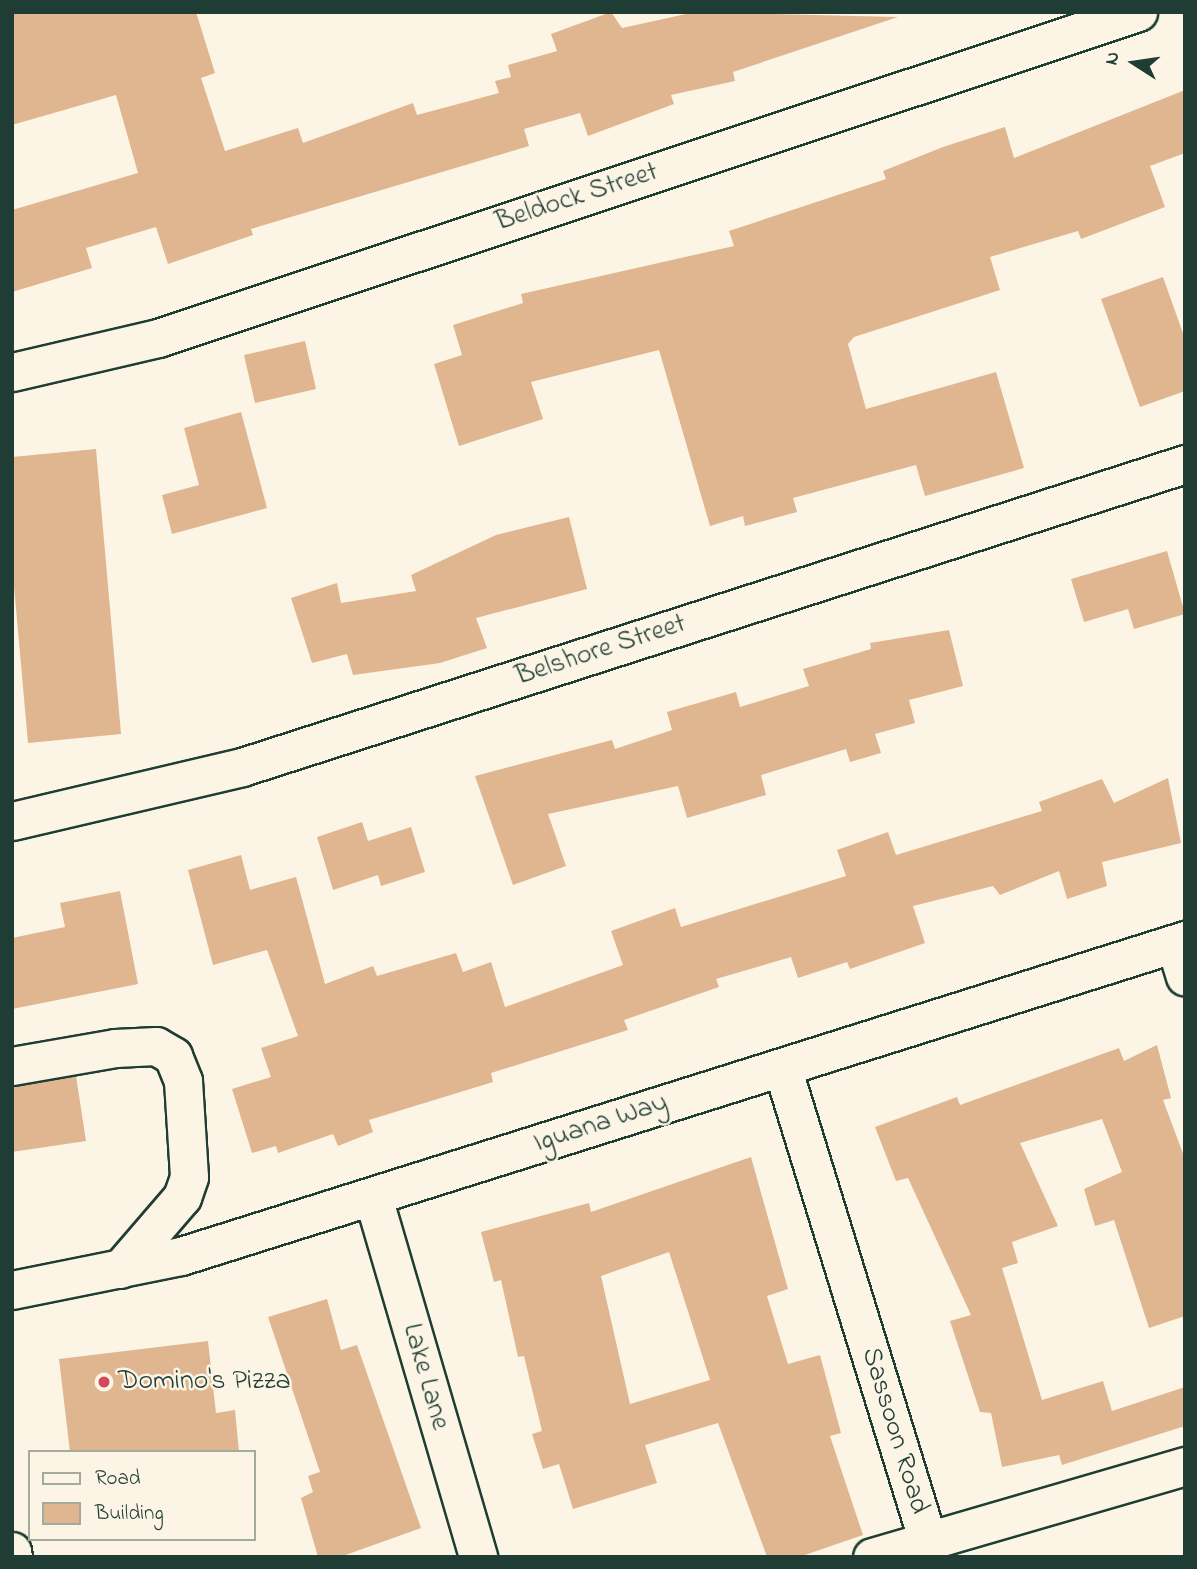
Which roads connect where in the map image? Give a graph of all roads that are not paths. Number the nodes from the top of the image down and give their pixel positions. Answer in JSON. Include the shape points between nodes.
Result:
{"nodes":[{"id":1,"x":1138,"y":12,"type":"edge"},
{"id":2,"x":12,"y":372,"type":"edge"},
{"id":3,"x":1185,"y":464,"type":"edge"},
{"id":4,"x":12,"y":821,"type":"edge"},
{"id":5,"x":1181,"y":953,"type":"edge"},
{"id":6,"x":12,"y":1066,"type":"edge"},
{"id":7,"x":782,"y":1067,"type":"junction"},
{"id":8,"x":373,"y":1197,"type":"junction"},
{"id":9,"x":120,"y":1269,"type":"junction"},
{"id":10,"x":12,"y":1290,"type":"edge"},
{"id":11,"x":1185,"y":1466,"type":"edge"},
{"id":12,"x":927,"y":1539,"type":"junction"},
{"id":13,"x":12,"y":1551,"type":"edge"},
{"id":14,"x":13,"y":1557,"type":"edge"},
{"id":15,"x":478,"y":1557,"type":"edge"},
{"id":16,"x":872,"y":1557,"type":"edge"}],
"edges":[{"from":1,"to":2,"type":"street","name":"Beldock Street","via":[[158,338]]},
{"from":3,"to":4,"type":"street","name":"Belshore Street","via":[[242,767]]},
{"from":5,"to":7,"type":"street","name":"Iguana Way"},
{"from":6,"to":9,"type":"street","via":[[115,1048],[156,1046],[173,1056],[183,1081],[189,1177],[181,1197]]},
{"from":7,"to":8,"type":"street","name":"Iguana Way"},
{"from":7,"to":12,"type":"street","name":"Sassoon Road"},
{"from":8,"to":9,"type":"street","name":"Iguana Way"},
{"from":8,"to":15,"type":"street","name":"Lake Lane"},
{"from":9,"to":10,"type":"street","name":"Iguana Way"},
{"from":11,"to":12,"type":"street","name":"Sassoon Road"},
{"from":12,"to":16,"type":"street"},
{"from":13,"to":14,"type":"street"}]}
